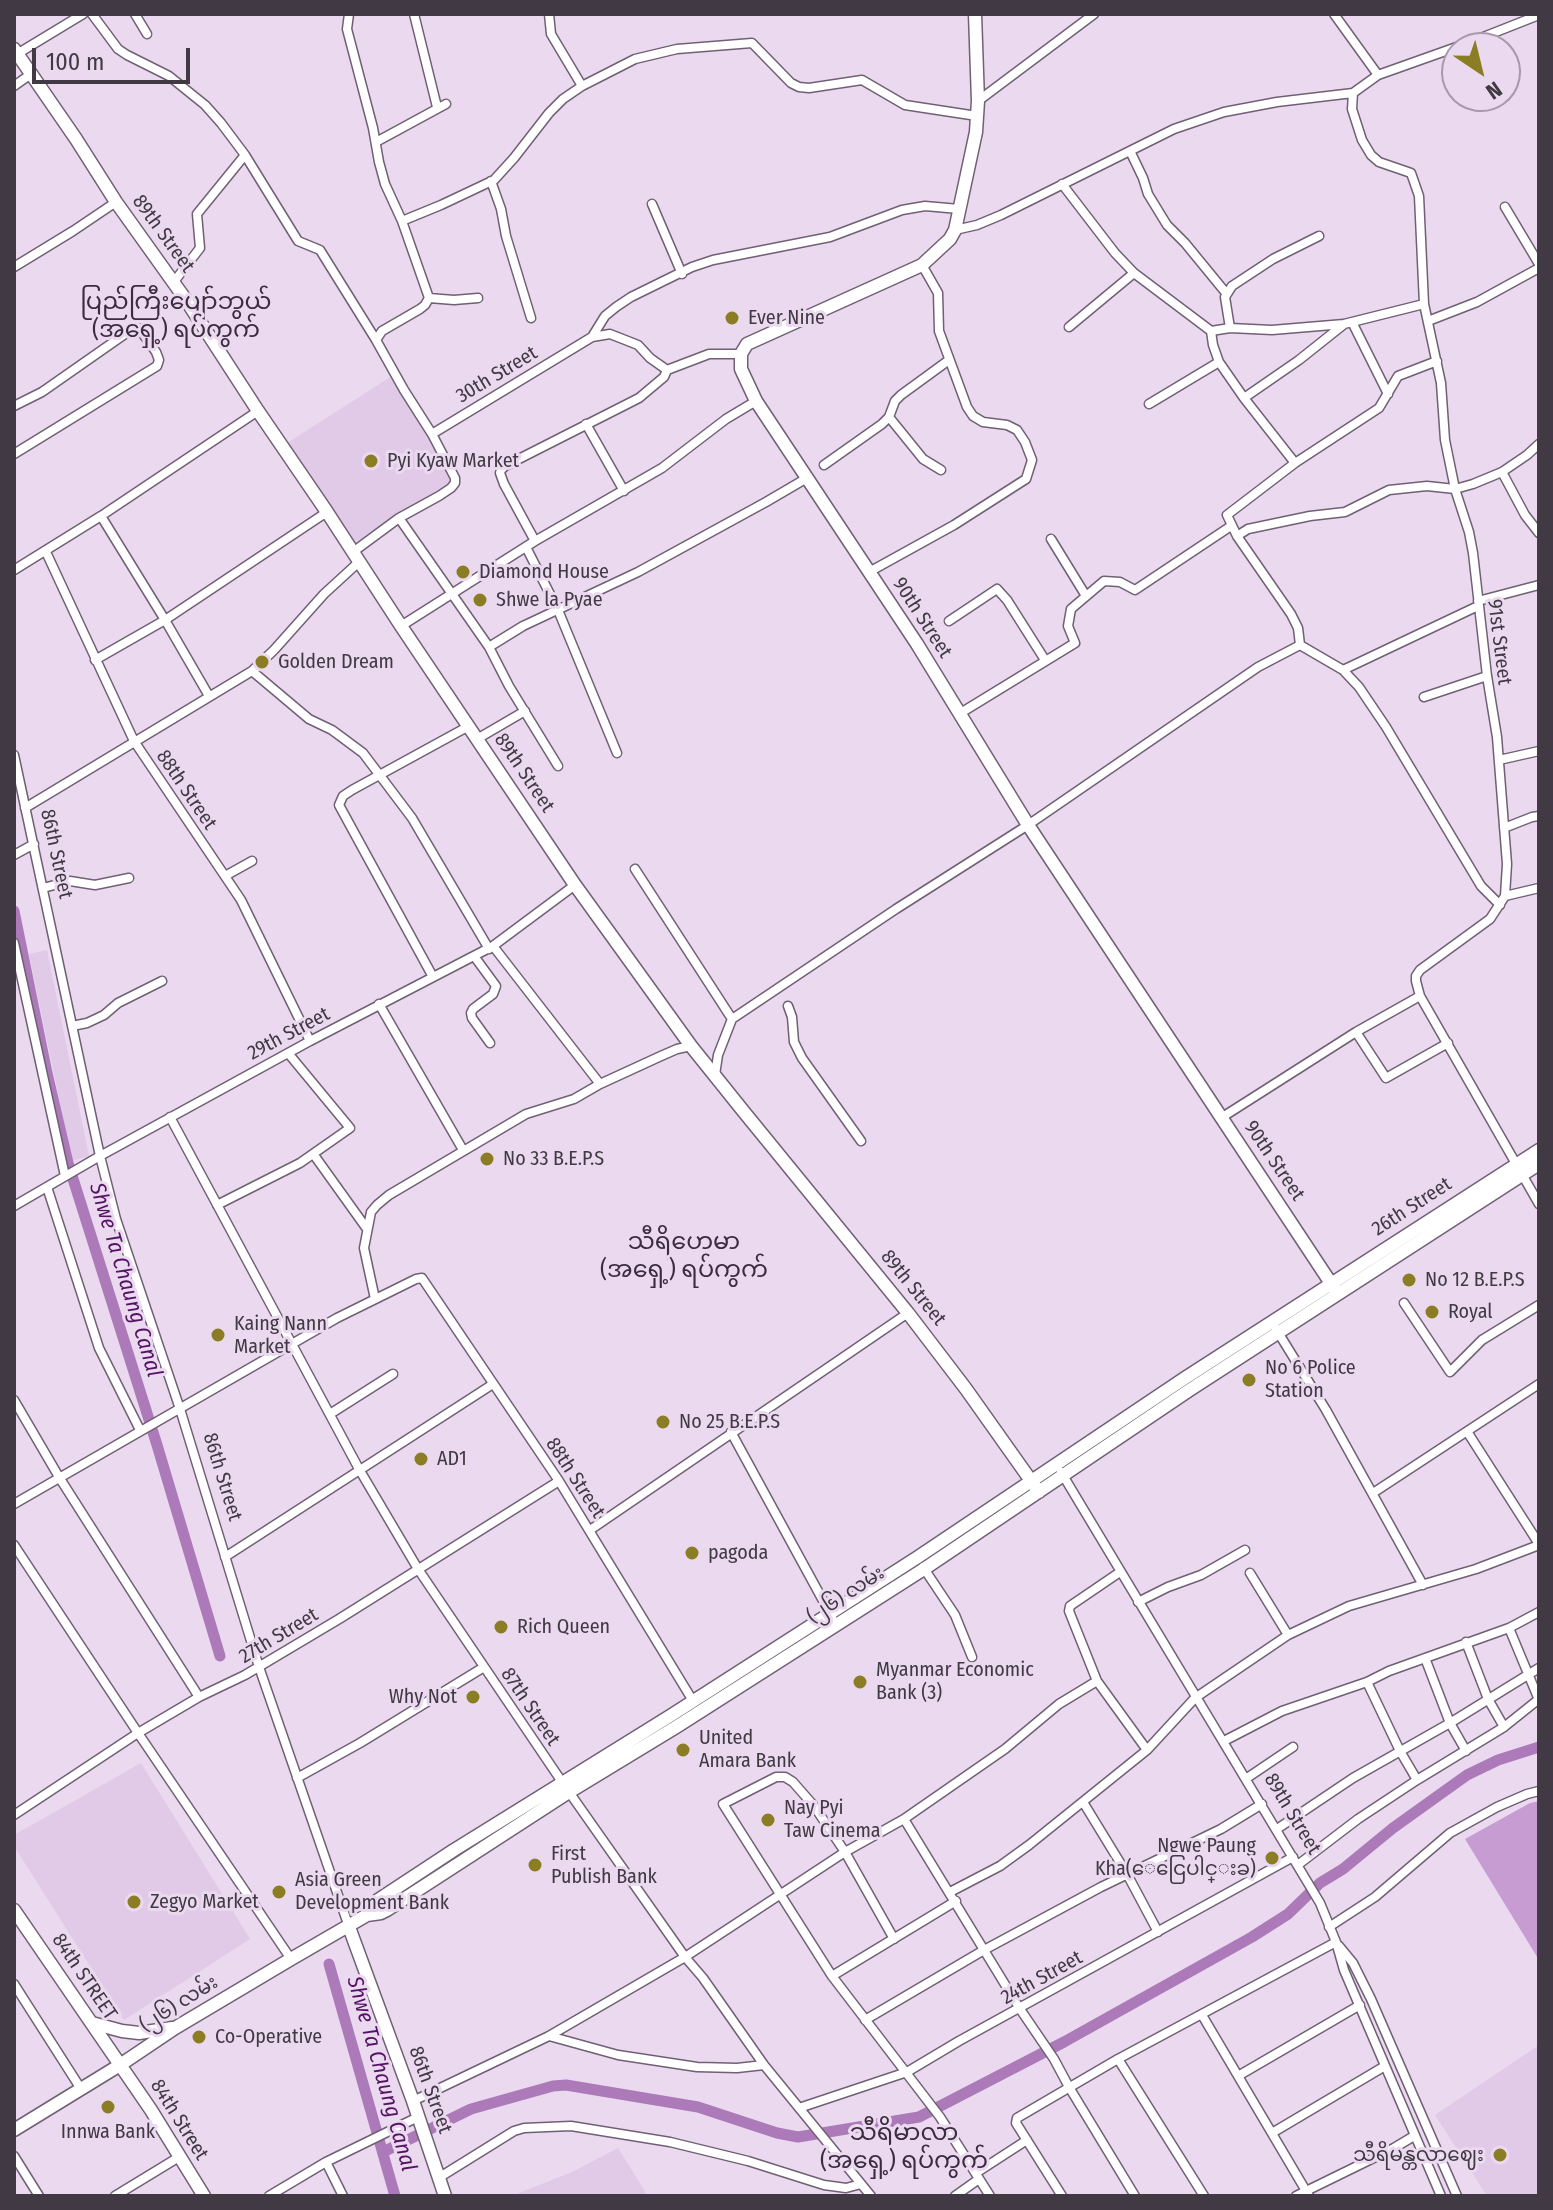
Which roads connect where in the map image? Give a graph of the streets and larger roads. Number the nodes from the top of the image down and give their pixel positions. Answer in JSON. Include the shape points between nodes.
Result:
{"nodes":[{"id":1,"x":83,"y":14,"type":"edge"},
{"id":2,"x":92,"y":14,"type":"edge"},
{"id":3,"x":135,"y":14,"type":"edge"},
{"id":4,"x":349,"y":14,"type":"edge"},
{"id":5,"x":414,"y":14,"type":"edge"},
{"id":6,"x":549,"y":14,"type":"edge"},
{"id":7,"x":975,"y":14,"type":"edge"},
{"id":8,"x":1094,"y":14,"type":"edge"},
{"id":9,"x":1334,"y":14,"type":"edge"},
{"id":10,"x":1539,"y":15,"type":"edge"},
{"id":11,"x":147,"y":34,"type":"dead end"},
{"id":12,"x":16,"y":51,"type":"edge"},
{"id":13,"x":31,"y":74,"type":"junction"},
{"id":14,"x":1378,"y":75,"type":"junction"},
{"id":15,"x":14,"y":86,"type":"edge"},
{"id":16,"x":582,"y":86,"type":"junction"},
{"id":17,"x":1353,"y":93,"type":"junction"},
{"id":18,"x":978,"y":101,"type":"junction"},
{"id":19,"x":977,"y":116,"type":"junction"},
{"id":20,"x":376,"y":142,"type":"junction"},
{"id":21,"x":1130,"y":151,"type":"junction"},
{"id":22,"x":245,"y":155,"type":"junction"},
{"id":23,"x":491,"y":181,"type":"junction"},
{"id":24,"x":1062,"y":184,"type":"junction"},
{"id":25,"x":116,"y":202,"type":"junction"},
{"id":26,"x":652,"y":204,"type":"dead end"},
{"id":27,"x":1505,"y":207,"type":"dead end"},
{"id":28,"x":959,"y":209,"type":"junction"},
{"id":29,"x":402,"y":221,"type":"junction"},
{"id":30,"x":955,"y":230,"type":"junction"},
{"id":31,"x":1319,"y":236,"type":"dead end"},
{"id":32,"x":922,"y":265,"type":"junction"},
{"id":33,"x":1539,"y":266,"type":"edge"},
{"id":34,"x":14,"y":267,"type":"edge"},
{"id":35,"x":1134,"y":273,"type":"junction"},
{"id":36,"x":682,"y":274,"type":"junction"},
{"id":37,"x":173,"y":283,"type":"junction"},
{"id":38,"x":1226,"y":293,"type":"junction"},
{"id":39,"x":429,"y":298,"type":"junction"},
{"id":40,"x":478,"y":298,"type":"dead end"},
{"id":41,"x":1424,"y":304,"type":"junction"},
{"id":42,"x":531,"y":318,"type":"dead end"},
{"id":43,"x":1428,"y":321,"type":"junction"},
{"id":44,"x":1348,"y":323,"type":"junction"},
{"id":45,"x":1069,"y":327,"type":"dead end"},
{"id":46,"x":1230,"y":328,"type":"junction"},
{"id":47,"x":1211,"y":331,"type":"junction"},
{"id":48,"x":592,"y":337,"type":"junction"},
{"id":49,"x":376,"y":340,"type":"junction"},
{"id":50,"x":741,"y":354,"type":"junction"},
{"id":51,"x":949,"y":360,"type":"junction"},
{"id":52,"x":1437,"y":361,"type":"junction"},
{"id":53,"x":1219,"y":362,"type":"junction"},
{"id":54,"x":667,"y":370,"type":"junction"},
{"id":55,"x":1388,"y":394,"type":"junction"},
{"id":56,"x":1244,"y":398,"type":"junction"},
{"id":57,"x":756,"y":401,"type":"junction"},
{"id":58,"x":1149,"y":404,"type":"dead end"},
{"id":59,"x":14,"y":406,"type":"edge"},
{"id":60,"x":258,"y":411,"type":"junction"},
{"id":61,"x":889,"y":417,"type":"junction"},
{"id":62,"x":586,"y":424,"type":"junction"},
{"id":63,"x":432,"y":434,"type":"junction"},
{"id":64,"x":1539,"y":444,"type":"edge"},
{"id":65,"x":14,"y":454,"type":"edge"},
{"id":66,"x":1295,"y":463,"type":"junction"},
{"id":67,"x":824,"y":465,"type":"dead end"},
{"id":68,"x":941,"y":470,"type":"dead end"},
{"id":69,"x":1502,"y":472,"type":"junction"},
{"id":70,"x":807,"y":478,"type":"junction"},
{"id":71,"x":1455,"y":489,"type":"junction"},
{"id":72,"x":624,"y":491,"type":"junction"},
{"id":73,"x":327,"y":512,"type":"junction"},
{"id":74,"x":101,"y":516,"type":"junction"},
{"id":75,"x":399,"y":518,"type":"junction"},
{"id":76,"x":1231,"y":526,"type":"junction"},
{"id":77,"x":1539,"y":533,"type":"edge"},
{"id":78,"x":1237,"y":536,"type":"junction"},
{"id":79,"x":1051,"y":539,"type":"dead end"},
{"id":80,"x":535,"y":541,"type":"junction"},
{"id":81,"x":526,"y":547,"type":"junction"},
{"id":82,"x":46,"y":552,"type":"junction"},
{"id":83,"x":356,"y":556,"type":"junction"},
{"id":84,"x":14,"y":570,"type":"edge"},
{"id":85,"x":869,"y":572,"type":"junction"},
{"id":86,"x":1539,"y":585,"type":"edge"},
{"id":87,"x":453,"y":594,"type":"junction"},
{"id":88,"x":1086,"y":596,"type":"junction"},
{"id":89,"x":1478,"y":604,"type":"junction"},
{"id":90,"x":558,"y":610,"type":"junction"},
{"id":91,"x":165,"y":620,"type":"junction"},
{"id":92,"x":949,"y":621,"type":"dead end"},
{"id":93,"x":401,"y":626,"type":"junction"},
{"id":94,"x":1300,"y":645,"type":"junction"},
{"id":95,"x":489,"y":647,"type":"junction"},
{"id":96,"x":95,"y":660,"type":"junction"},
{"id":97,"x":1045,"y":660,"type":"junction"},
{"id":98,"x":1343,"y":670,"type":"junction"},
{"id":99,"x":252,"y":671,"type":"junction"},
{"id":100,"x":1487,"y":676,"type":"junction"},
{"id":101,"x":209,"y":696,"type":"junction"},
{"id":102,"x":1424,"y":697,"type":"dead end"},
{"id":103,"x":525,"y":711,"type":"junction"},
{"id":104,"x":959,"y":714,"type":"junction"},
{"id":105,"x":469,"y":726,"type":"junction"},
{"id":106,"x":477,"y":739,"type":"junction"},
{"id":107,"x":134,"y":741,"type":"junction"},
{"id":108,"x":1539,"y":751,"type":"edge"},
{"id":109,"x":617,"y":753,"type":"dead end"},
{"id":110,"x":14,"y":755,"type":"edge"},
{"id":111,"x":1499,"y":760,"type":"junction"},
{"id":112,"x":558,"y":766,"type":"dead end"},
{"id":113,"x":380,"y":774,"type":"junction"},
{"id":114,"x":25,"y":808,"type":"junction"},
{"id":115,"x":1539,"y":816,"type":"edge"},
{"id":116,"x":1028,"y":825,"type":"junction"},
{"id":117,"x":1504,"y":828,"type":"junction"},
{"id":118,"x":30,"y":846,"type":"junction"},
{"id":119,"x":14,"y":855,"type":"edge"},
{"id":120,"x":252,"y":861,"type":"dead end"},
{"id":121,"x":635,"y":869,"type":"dead end"},
{"id":122,"x":225,"y":876,"type":"junction"},
{"id":123,"x":129,"y":878,"type":"dead end"},
{"id":124,"x":575,"y":885,"type":"junction"},
{"id":125,"x":43,"y":888,"type":"junction"},
{"id":126,"x":1539,"y":888,"type":"edge"},
{"id":127,"x":1505,"y":896,"type":"junction"},
{"id":128,"x":1500,"y":905,"type":"junction"},
{"id":129,"x":14,"y":943,"type":"edge"},
{"id":130,"x":491,"y":948,"type":"junction"},
{"id":131,"x":474,"y":956,"type":"junction"},
{"id":132,"x":433,"y":977,"type":"junction"},
{"id":133,"x":162,"y":981,"type":"dead end"},
{"id":134,"x":1420,"y":996,"type":"junction"},
{"id":135,"x":379,"y":1004,"type":"junction"},
{"id":136,"x":788,"y":1006,"type":"dead end"},
{"id":137,"x":732,"y":1019,"type":"junction"},
{"id":138,"x":72,"y":1026,"type":"junction"},
{"id":139,"x":1356,"y":1032,"type":"junction"},
{"id":140,"x":310,"y":1041,"type":"junction"},
{"id":141,"x":490,"y":1043,"type":"dead end"},
{"id":142,"x":1448,"y":1043,"type":"junction"},
{"id":143,"x":691,"y":1046,"type":"junction"},
{"id":144,"x":288,"y":1053,"type":"junction"},
{"id":145,"x":715,"y":1075,"type":"junction"},
{"id":146,"x":600,"y":1084,"type":"junction"},
{"id":147,"x":170,"y":1117,"type":"junction"},
{"id":148,"x":1221,"y":1118,"type":"junction"},
{"id":149,"x":861,"y":1141,"type":"dead end"},
{"id":150,"x":463,"y":1150,"type":"junction"},
{"id":151,"x":1539,"y":1150,"type":"edge"},
{"id":152,"x":314,"y":1155,"type":"junction"},
{"id":153,"x":100,"y":1156,"type":"junction"},
{"id":154,"x":1539,"y":1164,"type":"edge"},
{"id":155,"x":1519,"y":1170,"type":"junction"},
{"id":156,"x":66,"y":1176,"type":"junction"},
{"id":157,"x":47,"y":1187,"type":"junction"},
{"id":158,"x":1539,"y":1204,"type":"edge"},
{"id":159,"x":217,"y":1205,"type":"junction"},
{"id":160,"x":14,"y":1206,"type":"edge"},
{"id":161,"x":367,"y":1229,"type":"junction"},
{"id":162,"x":1334,"y":1288,"type":"junction"},
{"id":163,"x":375,"y":1299,"type":"junction"},
{"id":164,"x":1404,"y":1303,"type":"dead end"},
{"id":165,"x":1539,"y":1305,"type":"edge"},
{"id":166,"x":908,"y":1313,"type":"junction"},
{"id":167,"x":1276,"y":1328,"type":"junction"},
{"id":168,"x":292,"y":1344,"type":"junction"},
{"id":169,"x":393,"y":1374,"type":"dead end"},
{"id":170,"x":493,"y":1384,"type":"junction"},
{"id":171,"x":1539,"y":1384,"type":"edge"},
{"id":172,"x":14,"y":1400,"type":"edge"},
{"id":173,"x":180,"y":1409,"type":"junction"},
{"id":174,"x":330,"y":1414,"type":"junction"},
{"id":175,"x":140,"y":1430,"type":"junction"},
{"id":176,"x":731,"y":1432,"type":"junction"},
{"id":177,"x":1468,"y":1433,"type":"junction"},
{"id":178,"x":359,"y":1469,"type":"junction"},
{"id":179,"x":1060,"y":1470,"type":"junction"},
{"id":180,"x":59,"y":1477,"type":"junction"},
{"id":181,"x":559,"y":1481,"type":"junction"},
{"id":182,"x":1035,"y":1486,"type":"junction"},
{"id":183,"x":1373,"y":1493,"type":"junction"},
{"id":184,"x":14,"y":1504,"type":"edge"},
{"id":185,"x":590,"y":1530,"type":"junction"},
{"id":186,"x":1539,"y":1544,"type":"edge"},
{"id":187,"x":14,"y":1545,"type":"edge"},
{"id":188,"x":1245,"y":1550,"type":"dead end"},
{"id":189,"x":225,"y":1557,"type":"junction"},
{"id":190,"x":921,"y":1563,"type":"junction"},
{"id":191,"x":418,"y":1569,"type":"junction"},
{"id":192,"x":1120,"y":1572,"type":"junction"},
{"id":193,"x":1250,"y":1573,"type":"dead end"},
{"id":194,"x":1423,"y":1585,"type":"junction"},
{"id":195,"x":1138,"y":1602,"type":"junction"},
{"id":196,"x":1539,"y":1612,"type":"edge"},
{"id":197,"x":833,"y":1619,"type":"junction"},
{"id":198,"x":1509,"y":1628,"type":"junction"},
{"id":199,"x":1288,"y":1635,"type":"junction"},
{"id":200,"x":1466,"y":1642,"type":"junction"},
{"id":201,"x":972,"y":1657,"type":"dead end"},
{"id":202,"x":1425,"y":1658,"type":"junction"},
{"id":203,"x":259,"y":1667,"type":"junction"},
{"id":204,"x":484,"y":1667,"type":"junction"},
{"id":205,"x":1539,"y":1668,"type":"edge"},
{"id":206,"x":1527,"y":1674,"type":"junction"},
{"id":207,"x":1097,"y":1681,"type":"junction"},
{"id":208,"x":1367,"y":1682,"type":"junction"},
{"id":209,"x":199,"y":1697,"type":"junction"},
{"id":210,"x":1195,"y":1698,"type":"junction"},
{"id":211,"x":1488,"y":1699,"type":"junction"},
{"id":212,"x":1539,"y":1699,"type":"edge"},
{"id":213,"x":693,"y":1701,"type":"junction"},
{"id":214,"x":1450,"y":1723,"type":"junction"},
{"id":215,"x":1504,"y":1727,"type":"junction"},
{"id":216,"x":138,"y":1733,"type":"junction"},
{"id":217,"x":1224,"y":1741,"type":"junction"},
{"id":218,"x":1293,"y":1747,"type":"dead end"},
{"id":219,"x":1147,"y":1750,"type":"junction"},
{"id":220,"x":1400,"y":1751,"type":"junction"},
{"id":221,"x":1466,"y":1751,"type":"junction"},
{"id":222,"x":297,"y":1778,"type":"junction"},
{"id":223,"x":1247,"y":1778,"type":"junction"},
{"id":224,"x":1417,"y":1780,"type":"junction"},
{"id":225,"x":565,"y":1787,"type":"junction"},
{"id":226,"x":1539,"y":1791,"type":"edge"},
{"id":227,"x":1083,"y":1802,"type":"junction"},
{"id":228,"x":1262,"y":1804,"type":"junction"},
{"id":229,"x":14,"y":1815,"type":"edge"},
{"id":230,"x":904,"y":1819,"type":"junction"},
{"id":231,"x":1277,"y":1829,"type":"junction"},
{"id":232,"x":845,"y":1852,"type":"junction"},
{"id":233,"x":1296,"y":1861,"type":"junction"},
{"id":234,"x":1127,"y":1874,"type":"junction"},
{"id":235,"x":950,"y":1892,"type":"junction"},
{"id":236,"x":781,"y":1896,"type":"junction"},
{"id":237,"x":956,"y":1901,"type":"junction"},
{"id":238,"x":14,"y":1910,"type":"edge"},
{"id":239,"x":349,"y":1927,"type":"junction"},
{"id":240,"x":1329,"y":1927,"type":"junction"},
{"id":241,"x":1158,"y":1932,"type":"junction"},
{"id":242,"x":894,"y":1939,"type":"junction"},
{"id":243,"x":1336,"y":1942,"type":"junction"},
{"id":244,"x":984,"y":1950,"type":"junction"},
{"id":245,"x":685,"y":1957,"type":"junction"},
{"id":246,"x":291,"y":1959,"type":"junction"},
{"id":247,"x":832,"y":1976,"type":"junction"},
{"id":248,"x":14,"y":1984,"type":"edge"},
{"id":249,"x":1360,"y":2005,"type":"junction"},
{"id":250,"x":1020,"y":2009,"type":"junction"},
{"id":251,"x":1202,"y":2015,"type":"junction"},
{"id":252,"x":865,"y":2020,"type":"junction"},
{"id":253,"x":90,"y":2022,"type":"junction"},
{"id":254,"x":175,"y":2028,"type":"junction"},
{"id":255,"x":549,"y":2036,"type":"junction"},
{"id":256,"x":1118,"y":2059,"type":"junction"},
{"id":257,"x":120,"y":2065,"type":"junction"},
{"id":258,"x":764,"y":2065,"type":"junction"},
{"id":259,"x":1385,"y":2066,"type":"junction"},
{"id":260,"x":907,"y":2072,"type":"junction"},
{"id":261,"x":1238,"y":2076,"type":"junction"},
{"id":262,"x":1069,"y":2087,"type":"junction"},
{"id":263,"x":81,"y":2089,"type":"junction"},
{"id":264,"x":413,"y":2101,"type":"junction"},
{"id":265,"x":799,"y":2108,"type":"junction"},
{"id":266,"x":420,"y":2120,"type":"junction"},
{"id":267,"x":14,"y":2130,"type":"edge"},
{"id":268,"x":1272,"y":2133,"type":"junction"},
{"id":269,"x":1414,"y":2136,"type":"junction"},
{"id":270,"x":1027,"y":2140,"type":"junction"},
{"id":271,"x":14,"y":2156,"type":"edge"},
{"id":272,"x":179,"y":2157,"type":"junction"},
{"id":273,"x":326,"y":2162,"type":"junction"},
{"id":274,"x":977,"y":2176,"type":"junction"},
{"id":275,"x":440,"y":2177,"type":"junction"},
{"id":276,"x":861,"y":2184,"type":"junction"},
{"id":277,"x":1307,"y":2193,"type":"edge"},
{"id":278,"x":39,"y":2196,"type":"edge"},
{"id":279,"x":115,"y":2196,"type":"edge"},
{"id":280,"x":204,"y":2196,"type":"edge"},
{"id":281,"x":269,"y":2196,"type":"edge"},
{"id":282,"x":343,"y":2196,"type":"edge"},
{"id":283,"x":445,"y":2196,"type":"edge"},
{"id":284,"x":871,"y":2196,"type":"edge"},
{"id":285,"x":955,"y":2196,"type":"edge"},
{"id":286,"x":990,"y":2196,"type":"edge"},
{"id":287,"x":1062,"y":2196,"type":"edge"},
{"id":288,"x":1135,"y":2196,"type":"edge"},
{"id":289,"x":1204,"y":2196,"type":"edge"},
{"id":290,"x":1296,"y":2196,"type":"edge"},
{"id":291,"x":1441,"y":2196,"type":"edge"},
{"id":292,"x":1457,"y":2196,"type":"edge"}],
"edges":[{"from":1,"to":12,"type":"street"},
{"from":2,"to":22,"type":"street","via":[[118,49],[169,76],[205,105]]},
{"from":3,"to":11,"type":"street"},
{"from":4,"to":20,"type":"street","via":[[347,29]]},
{"from":5,"to":20,"type":"street","via":[[442,105]]},
{"from":6,"to":16,"type":"street","via":[[551,34]]},
{"from":7,"to":18,"type":"street"},
{"from":8,"to":18,"type":"street"},
{"from":9,"to":14,"type":"street"},
{"from":10,"to":14,"type":"street"},
{"from":12,"to":13,"type":"street","name":"89th Street"},
{"from":13,"to":15,"type":"street"},
{"from":13,"to":25,"type":"street","name":"89th Street"},
{"from":14,"to":17,"type":"street"},
{"from":16,"to":19,"type":"street","via":[[656,53],[748,42],[799,87],[862,80],[905,105]]},
{"from":16,"to":23,"type":"street","via":[[549,113]]},
{"from":17,"to":21,"type":"street","via":[[1224,112]]},
{"from":17,"to":41,"type":"street","name":"91st Street","via":[[1355,124],[1371,155],[1411,173],[1417,187]]},
{"from":18,"to":19,"type":"street"},
{"from":19,"to":28,"type":"street"},
{"from":20,"to":29,"type":"street","via":[[385,184]]},
{"from":21,"to":24,"type":"street"},
{"from":21,"to":38,"type":"street","via":[[1167,225]]},
{"from":22,"to":37,"type":"street","via":[[197,214],[200,248]]},
{"from":22,"to":49,"type":"street","via":[[298,241],[320,250]]},
{"from":23,"to":29,"type":"street"},
{"from":23,"to":42,"type":"street"},
{"from":24,"to":30,"type":"street","via":[[1001,215]]},
{"from":24,"to":35,"type":"street"},
{"from":25,"to":34,"type":"street"},
{"from":25,"to":37,"type":"street","name":"89th Street"},
{"from":26,"to":36,"type":"street"},
{"from":27,"to":33,"type":"street"},
{"from":28,"to":30,"type":"street"},
{"from":28,"to":36,"type":"street","name":"30th Street","via":[[902,210],[830,237],[713,260]]},
{"from":29,"to":39,"type":"street"},
{"from":30,"to":32,"type":"street"},
{"from":31,"to":38,"type":"street","via":[[1273,259]]},
{"from":32,"to":50,"type":"street","via":[[759,337]]},
{"from":32,"to":51,"type":"street","via":[[938,293],[939,331]]},
{"from":33,"to":43,"type":"street","via":[[1477,302]]},
{"from":35,"to":45,"type":"street"},
{"from":35,"to":47,"type":"street"},
{"from":36,"to":48,"type":"street","name":"30th Street","via":[[616,307]]},
{"from":37,"to":60,"type":"street","name":"89th Street"},
{"from":38,"to":46,"type":"street"},
{"from":39,"to":40,"type":"street"},
{"from":39,"to":49,"type":"street"},
{"from":41,"to":43,"type":"street","name":"91st Street"},
{"from":41,"to":44,"type":"street"},
{"from":43,"to":52,"type":"street","name":"91st Street"},
{"from":44,"to":46,"type":"street"},
{"from":44,"to":55,"type":"street"},
{"from":44,"to":56,"type":"street"},
{"from":46,"to":47,"type":"street"},
{"from":47,"to":53,"type":"street"},
{"from":48,"to":54,"type":"street","via":[[610,334],[638,345]]},
{"from":48,"to":63,"type":"street","name":"30th Street"},
{"from":49,"to":63,"type":"street"},
{"from":50,"to":54,"type":"street","via":[[709,354]]},
{"from":50,"to":57,"type":"street","name":"90th Street","via":[[741,369]]},
{"from":51,"to":61,"type":"street","via":[[901,395]]},
{"from":51,"to":85,"type":"street","via":[[973,416],[1007,425],[1022,436],[1032,460],[1026,479]]},
{"from":52,"to":55,"type":"street","via":[[1398,376]]},
{"from":52,"to":71,"type":"street","name":"91st Street"},
{"from":53,"to":56,"type":"street"},
{"from":53,"to":58,"type":"street"},
{"from":54,"to":62,"type":"street","via":[[639,398]]},
{"from":55,"to":66,"type":"street","via":[[1379,408]]},
{"from":56,"to":66,"type":"street"},
{"from":57,"to":70,"type":"street","name":"90th Street"},
{"from":57,"to":72,"type":"street"},
{"from":59,"to":65,"type":"street","via":[[135,327],[159,360]]},
{"from":60,"to":73,"type":"street","name":"89th Street"},
{"from":60,"to":74,"type":"street"},
{"from":61,"to":67,"type":"street"},
{"from":61,"to":68,"type":"street","via":[[923,459]]},
{"from":62,"to":72,"type":"street"},
{"from":62,"to":80,"type":"street","via":[[501,470]]},
{"from":63,"to":75,"type":"street","via":[[455,483]]},
{"from":64,"to":69,"type":"street"},
{"from":66,"to":76,"type":"street","via":[[1228,512]]},
{"from":69,"to":71,"type":"street"},
{"from":69,"to":77,"type":"street"},
{"from":70,"to":85,"type":"street","name":"90th Street"},
{"from":70,"to":90,"type":"street"},
{"from":71,"to":78,"type":"street","via":[[1389,490],[1345,512],[1248,529]]},
{"from":71,"to":89,"type":"street","name":"91st Street","via":[[1469,532]]},
{"from":72,"to":80,"type":"street"},
{"from":73,"to":83,"type":"street","name":"89th Street"},
{"from":73,"to":91,"type":"street"},
{"from":74,"to":82,"type":"street"},
{"from":74,"to":91,"type":"street"},
{"from":75,"to":83,"type":"street"},
{"from":75,"to":87,"type":"street"},
{"from":76,"to":78,"type":"street"},
{"from":76,"to":88,"type":"street","via":[[1135,590],[1104,581]]},
{"from":78,"to":94,"type":"street","via":[[1291,614]]},
{"from":79,"to":88,"type":"street"},
{"from":80,"to":81,"type":"street"},
{"from":81,"to":87,"type":"street"},
{"from":81,"to":90,"type":"street"},
{"from":82,"to":84,"type":"street"},
{"from":82,"to":96,"type":"street","name":"88th Street"},
{"from":83,"to":93,"type":"street","name":"89th Street"},
{"from":83,"to":99,"type":"street"},
{"from":85,"to":104,"type":"street","name":"90th Street"},
{"from":86,"to":89,"type":"street"},
{"from":87,"to":93,"type":"street"},
{"from":87,"to":95,"type":"street"},
{"from":88,"to":97,"type":"street","via":[[1071,609],[1068,626],[1075,643]]},
{"from":89,"to":98,"type":"street"},
{"from":89,"to":100,"type":"street","name":"91st Street"},
{"from":90,"to":95,"type":"street"},
{"from":90,"to":109,"type":"street"},
{"from":91,"to":96,"type":"street"},
{"from":91,"to":101,"type":"street"},
{"from":92,"to":97,"type":"street","via":[[997,589]]},
{"from":93,"to":105,"type":"street","name":"89th Street"},
{"from":94,"to":98,"type":"street"},
{"from":94,"to":116,"type":"street","via":[[1258,667]]},
{"from":95,"to":103,"type":"street"},
{"from":96,"to":107,"type":"street","name":"88th Street"},
{"from":97,"to":104,"type":"street"},
{"from":98,"to":128,"type":"street","via":[[1374,708],[1481,886]]},
{"from":99,"to":101,"type":"street"},
{"from":99,"to":113,"type":"street","via":[[309,719],[363,753]]},
{"from":100,"to":102,"type":"street"},
{"from":100,"to":111,"type":"street","name":"91st Street"},
{"from":101,"to":107,"type":"street"},
{"from":103,"to":106,"type":"street"},
{"from":103,"to":112,"type":"street"},
{"from":104,"to":116,"type":"street","name":"90th Street"},
{"from":105,"to":106,"type":"street","name":"89th Street"},
{"from":105,"to":113,"type":"street"},
{"from":106,"to":124,"type":"street","name":"89th Street"},
{"from":107,"to":114,"type":"street"},
{"from":107,"to":122,"type":"street","name":"88th Street"},
{"from":108,"to":111,"type":"street"},
{"from":110,"to":114,"type":"street","name":"86th Street"},
{"from":111,"to":117,"type":"street","name":"91st Street"},
{"from":113,"to":130,"type":"street"},
{"from":113,"to":132,"type":"street","via":[[343,796],[339,805]]},
{"from":114,"to":118,"type":"street","name":"86th Street"},
{"from":115,"to":117,"type":"street"},
{"from":116,"to":137,"type":"street"},
{"from":116,"to":148,"type":"street","name":"90th Street"},
{"from":117,"to":127,"type":"street","name":"91st Street"},
{"from":118,"to":119,"type":"street"},
{"from":118,"to":125,"type":"street","name":"86th Street"},
{"from":120,"to":122,"type":"street"},
{"from":121,"to":137,"type":"street"},
{"from":122,"to":140,"type":"street","name":"88th Street"},
{"from":123,"to":125,"type":"street"},
{"from":124,"to":130,"type":"street","name":"29th Street"},
{"from":124,"to":143,"type":"street","name":"89th Street"},
{"from":125,"to":138,"type":"street","name":"86th Street"},
{"from":126,"to":127,"type":"street"},
{"from":127,"to":128,"type":"street","name":"91st Street"},
{"from":128,"to":134,"type":"street","name":"91st Street","via":[[1490,919],[1418,972]]},
{"from":129,"to":156,"type":"street"},
{"from":130,"to":131,"type":"street","name":"29th Street"},
{"from":130,"to":146,"type":"street"},
{"from":131,"to":132,"type":"street","name":"29th Street"},
{"from":131,"to":141,"type":"street","via":[[496,986],[471,1013]]},
{"from":132,"to":135,"type":"street","name":"29th Street"},
{"from":133,"to":138,"type":"street","via":[[104,1015]]},
{"from":134,"to":139,"type":"street"},
{"from":134,"to":142,"type":"street"},
{"from":135,"to":140,"type":"street","name":"29th Street"},
{"from":135,"to":150,"type":"street"},
{"from":136,"to":149,"type":"street","via":[[802,1058]]},
{"from":137,"to":145,"type":"street"},
{"from":138,"to":153,"type":"street","name":"86th Street"},
{"from":139,"to":142,"type":"street","via":[[1386,1078]]},
{"from":139,"to":148,"type":"street"},
{"from":140,"to":144,"type":"street","name":"29th Street"},
{"from":142,"to":155,"type":"street"},
{"from":143,"to":145,"type":"street","name":"89th Street"},
{"from":143,"to":146,"type":"street"},
{"from":144,"to":147,"type":"street","name":"29th Street"},
{"from":144,"to":152,"type":"street","via":[[350,1128]]},
{"from":145,"to":166,"type":"street","name":"89th Street"},
{"from":146,"to":150,"type":"street","via":[[574,1099],[526,1114]]},
{"from":147,"to":153,"type":"street","name":"29th Street"},
{"from":147,"to":159,"type":"street","name":"87th Street"},
{"from":148,"to":162,"type":"street","name":"90th Street"},
{"from":150,"to":161,"type":"street","via":[[389,1195],[371,1212]]},
{"from":151,"to":155,"type":"street"},
{"from":152,"to":159,"type":"street"},
{"from":152,"to":161,"type":"street"},
{"from":153,"to":156,"type":"street","name":"29th Street"},
{"from":153,"to":173,"type":"street","name":"86th Street"},
{"from":154,"to":155,"type":"street"},
{"from":155,"to":158,"type":"street"},
{"from":155,"to":162,"type":"street","name":"26th Street"},
{"from":156,"to":157,"type":"street","name":"29th Street"},
{"from":157,"to":160,"type":"street","name":"29th Street"},
{"from":157,"to":175,"type":"street","via":[[99,1348]]},
{"from":159,"to":168,"type":"street","name":"87th Street"},
{"from":161,"to":163,"type":"street","via":[[364,1248]]},
{"from":162,"to":167,"type":"street","name":"(၂၆) လမ်း"},
{"from":163,"to":168,"type":"street"},
{"from":163,"to":170,"type":"street","name":"88th Street","via":[[422,1278]]},
{"from":164,"to":165,"type":"street","via":[[1450,1372],[1482,1340]]},
{"from":166,"to":176,"type":"street"},
{"from":166,"to":182,"type":"street","name":"89th Street"},
{"from":167,"to":179,"type":"street","name":"(၂၆) လမ်း"},
{"from":167,"to":183,"type":"street"},
{"from":168,"to":173,"type":"street"},
{"from":168,"to":174,"type":"street","name":"87th Street"},
{"from":169,"to":174,"type":"street"},
{"from":170,"to":178,"type":"street"},
{"from":170,"to":181,"type":"street","name":"88th Street"},
{"from":171,"to":177,"type":"street"},
{"from":172,"to":180,"type":"street"},
{"from":173,"to":175,"type":"street"},
{"from":173,"to":189,"type":"street","name":"86th Street"},
{"from":174,"to":178,"type":"street","name":"87th Street"},
{"from":175,"to":180,"type":"street"},
{"from":176,"to":185,"type":"street"},
{"from":176,"to":197,"type":"street"},
{"from":177,"to":183,"type":"street"},
{"from":177,"to":186,"type":"street"},
{"from":178,"to":189,"type":"street"},
{"from":178,"to":191,"type":"street","name":"87th Street"},
{"from":179,"to":182,"type":"street","name":"(၂၆) လမ်း"},
{"from":179,"to":192,"type":"street","name":"89th Street"},
{"from":180,"to":184,"type":"street"},
{"from":180,"to":209,"type":"street"},
{"from":181,"to":185,"type":"street","name":"88th Street"},
{"from":181,"to":191,"type":"street","name":"27th Street"},
{"from":182,"to":190,"type":"street","name":"(၂၆) လမ်း"},
{"from":183,"to":194,"type":"street"},
{"from":185,"to":213,"type":"street","name":"88th Street"},
{"from":186,"to":194,"type":"street"},
{"from":187,"to":216,"type":"street"},
{"from":188,"to":195,"type":"street"},
{"from":189,"to":203,"type":"street","name":"86th Street"},
{"from":190,"to":197,"type":"street","name":"(၂၆) လမ်း"},
{"from":190,"to":201,"type":"street","via":[[955,1615]]},
{"from":191,"to":203,"type":"street","name":"27th Street"},
{"from":191,"to":204,"type":"street","name":"87th Street"},
{"from":192,"to":195,"type":"street","name":"89th Street"},
{"from":192,"to":207,"type":"street","via":[[1068,1609]]},
{"from":193,"to":199,"type":"street"},
{"from":194,"to":199,"type":"street","via":[[1349,1606]]},
{"from":195,"to":210,"type":"street","name":"89th Street"},
{"from":196,"to":198,"type":"street"},
{"from":197,"to":213,"type":"street","name":"(၂၆) လမ်း"},
{"from":197,"to":225,"type":"street","name":"(၂၆) လမ်း","via":[[676,1727]]},
{"from":198,"to":200,"type":"street"},
{"from":198,"to":206,"type":"street"},
{"from":199,"to":210,"type":"street"},
{"from":200,"to":202,"type":"street"},
{"from":200,"to":211,"type":"street"},
{"from":202,"to":208,"type":"street"},
{"from":202,"to":214,"type":"street"},
{"from":203,"to":209,"type":"street","name":"27th Street"},
{"from":203,"to":222,"type":"street","name":"86th Street"},
{"from":204,"to":222,"type":"street"},
{"from":204,"to":225,"type":"street","name":"87th Street"},
{"from":205,"to":206,"type":"street"},
{"from":206,"to":211,"type":"street"},
{"from":206,"to":212,"type":"street"},
{"from":207,"to":219,"type":"street"},
{"from":207,"to":230,"type":"street"},
{"from":208,"to":217,"type":"street","via":[[1282,1711]]},
{"from":208,"to":220,"type":"street"},
{"from":209,"to":216,"type":"street","name":"27th Street"},
{"from":210,"to":217,"type":"street","name":"89th Street"},
{"from":210,"to":219,"type":"street"},
{"from":211,"to":214,"type":"street"},
{"from":211,"to":215,"type":"street"},
{"from":212,"to":215,"type":"street","name":"24th Street"},
{"from":213,"to":225,"type":"street","name":"(၂၆) လမ်း"},
{"from":214,"to":220,"type":"street"},
{"from":214,"to":221,"type":"street"},
{"from":215,"to":221,"type":"street","name":"24th Street"},
{"from":216,"to":229,"type":"street","name":"27th Street"},
{"from":216,"to":246,"type":"street"},
{"from":217,"to":223,"type":"street","name":"89th Street"},
{"from":218,"to":223,"type":"street"},
{"from":219,"to":227,"type":"street"},
{"from":220,"to":224,"type":"street"},
{"from":220,"to":231,"type":"street"},
{"from":221,"to":224,"type":"street","name":"24th Street"},
{"from":222,"to":239,"type":"street","name":"86th Street"},
{"from":223,"to":228,"type":"street","name":"89th Street"},
{"from":224,"to":233,"type":"street","name":"24th Street"},
{"from":225,"to":239,"type":"street","name":"(၂၆) လမ်း","via":[[378,1900]]},
{"from":225,"to":245,"type":"street","name":"87th Street"},
{"from":226,"to":240,"type":"street","via":[[1450,1833],[1375,1897]]},
{"from":227,"to":234,"type":"street"},
{"from":227,"to":235,"type":"street","via":[[1000,1866]]},
{"from":228,"to":231,"type":"street","name":"89th Street"},
{"from":228,"to":234,"type":"street"},
{"from":230,"to":232,"type":"street"},
{"from":230,"to":235,"type":"street"},
{"from":231,"to":233,"type":"street","name":"89th Street"},
{"from":232,"to":236,"type":"street"},
{"from":232,"to":236,"type":"street","via":[[788,1778],[776,1777],[723,1804]]},
{"from":232,"to":242,"type":"street"},
{"from":233,"to":240,"type":"street","name":"89th Street"},
{"from":233,"to":241,"type":"street","name":"24th Street"},
{"from":234,"to":241,"type":"street"},
{"from":234,"to":244,"type":"street"},
{"from":235,"to":237,"type":"street"},
{"from":236,"to":245,"type":"street"},
{"from":236,"to":247,"type":"street"},
{"from":237,"to":242,"type":"street"},
{"from":237,"to":244,"type":"street"},
{"from":238,"to":253,"type":"street","name":"84th STREET"},
{"from":239,"to":246,"type":"street","name":"(၂၆) လမ်း"},
{"from":239,"to":264,"type":"street","name":"86th Street"},
{"from":240,"to":243,"type":"street","name":"89th Street"},
{"from":241,"to":250,"type":"street","name":"24th Street"},
{"from":242,"to":247,"type":"street"},
{"from":243,"to":249,"type":"street","name":"89th Street"},
{"from":243,"to":251,"type":"street"},
{"from":243,"to":292,"type":"street","name":"89th Street","via":[[1371,1999]]},
{"from":244,"to":250,"type":"street"},
{"from":244,"to":252,"type":"street"},
{"from":245,"to":255,"type":"street"},
{"from":245,"to":258,"type":"street","name":"87th Street"},
{"from":246,"to":254,"type":"street","name":"(၂၆) လမ်း"},
{"from":247,"to":252,"type":"street"},
{"from":248,"to":263,"type":"street"},
{"from":249,"to":259,"type":"street","name":"89th Street"},
{"from":249,"to":261,"type":"street"},
{"from":250,"to":260,"type":"street","name":"24th Street"},
{"from":250,"to":262,"type":"street"},
{"from":251,"to":256,"type":"street"},
{"from":251,"to":261,"type":"street"},
{"from":252,"to":260,"type":"street"},
{"from":253,"to":254,"type":"street","via":[[139,2033]]},
{"from":253,"to":257,"type":"street","name":"84th STREET"},
{"from":254,"to":257,"type":"street","name":"(၂၆) လမ်း"},
{"from":255,"to":258,"type":"street","via":[[618,2055],[697,2067]]},
{"from":255,"to":264,"type":"street"},
{"from":256,"to":262,"type":"street"},
{"from":256,"to":289,"type":"street"},
{"from":257,"to":263,"type":"street","name":"(၂၆) လမ်း"},
{"from":257,"to":272,"type":"street","name":"84th Street"},
{"from":258,"to":265,"type":"street","name":"87th Street"},
{"from":259,"to":268,"type":"street"},
{"from":259,"to":269,"type":"street","name":"89th Street"},
{"from":260,"to":265,"type":"street","name":"24th Street"},
{"from":260,"to":274,"type":"street"},
{"from":261,"to":268,"type":"street"},
{"from":262,"to":270,"type":"street","via":[[1017,2118]]},
{"from":262,"to":288,"type":"street"},
{"from":263,"to":267,"type":"street","name":"(၂၆) လမ်း"},
{"from":264,"to":266,"type":"street","name":"86th Street"},
{"from":265,"to":276,"type":"street","name":"87th Street"},
{"from":266,"to":273,"type":"street"},
{"from":266,"to":275,"type":"street","name":"86th Street"},
{"from":268,"to":277,"type":"street"},
{"from":269,"to":277,"type":"street"},
{"from":269,"to":291,"type":"street","name":"89th Street"},
{"from":270,"to":274,"type":"street"},
{"from":270,"to":287,"type":"street"},
{"from":271,"to":278,"type":"street"},
{"from":272,"to":279,"type":"street"},
{"from":272,"to":280,"type":"street","name":"84th Street"},
{"from":273,"to":281,"type":"street"},
{"from":273,"to":282,"type":"street"},
{"from":274,"to":285,"type":"street"},
{"from":274,"to":286,"type":"street"},
{"from":275,"to":276,"type":"street","via":[[514,2131],[571,2126],[670,2142],[824,2185]]},
{"from":275,"to":283,"type":"street","name":"86th Street"},
{"from":276,"to":284,"type":"street","name":"87th Street"},
{"from":277,"to":290,"type":"street"}]}
